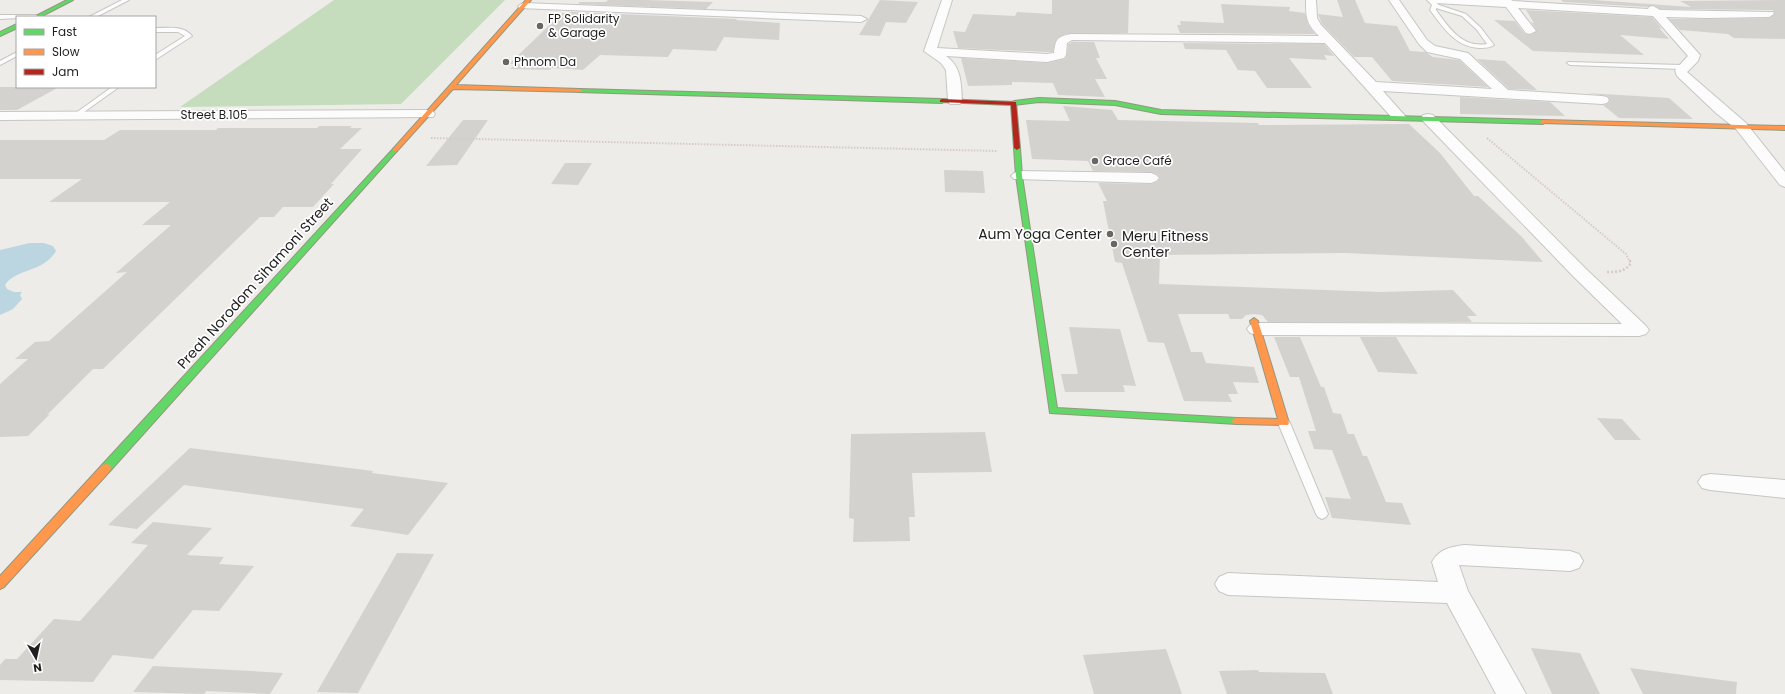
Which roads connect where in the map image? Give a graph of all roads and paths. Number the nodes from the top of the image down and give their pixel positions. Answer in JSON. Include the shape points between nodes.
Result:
{"nodes":[{"id":1,"x":72,"y":0,"type":"edge"},
{"id":2,"x":126,"y":0,"type":"edge"},
{"id":3,"x":947,"y":0,"type":"edge"},
{"id":4,"x":1311,"y":0,"type":"edge"},
{"id":5,"x":1394,"y":0,"type":"edge"},
{"id":6,"x":1430,"y":0,"type":"edge"},
{"id":7,"x":1646,"y":0,"type":"edge"},
{"id":8,"x":526,"y":3,"type":"edge"},
{"id":9,"x":1435,"y":3,"type":"edge"},
{"id":10,"x":1507,"y":3,"type":"edge"},
{"id":11,"x":1656,"y":14,"type":"junction"},
{"id":12,"x":1769,"y":14,"type":"dead end"},
{"id":13,"x":38,"y":16,"type":"edge"},
{"id":14,"x":94,"y":16,"type":"edge"},
{"id":15,"x":0,"y":17,"type":"edge"},
{"id":16,"x":16,"y":17,"type":"edge"},
{"id":17,"x":861,"y":18,"type":"dead end"},
{"id":18,"x":16,"y":26,"type":"edge"},
{"id":19,"x":156,"y":30,"type":"edge"},
{"id":20,"x":16,"y":31,"type":"edge"},
{"id":21,"x":1530,"y":31,"type":"dead end"},
{"id":22,"x":3,"y":32,"type":"edge"},
{"id":23,"x":1327,"y":40,"type":"junction"},
{"id":24,"x":930,"y":51,"type":"junction"},
{"id":25,"x":16,"y":55,"type":"edge"},
{"id":26,"x":156,"y":57,"type":"edge"},
{"id":27,"x":8,"y":59,"type":"junction"},
{"id":28,"x":16,"y":59,"type":"edge"},
{"id":29,"x":0,"y":63,"type":"edge"},
{"id":30,"x":1570,"y":63,"type":"dead end"},
{"id":31,"x":1682,"y":67,"type":"junction"},
{"id":32,"x":1372,"y":86,"type":"junction"},
{"id":33,"x":451,"y":87,"type":"junction"},
{"id":34,"x":115,"y":88,"type":"edge"},
{"id":35,"x":1503,"y":93,"type":"junction"},
{"id":36,"x":1602,"y":100,"type":"dead end"},
{"id":37,"x":956,"y":101,"type":"junction"},
{"id":38,"x":1014,"y":102,"type":"junction"},
{"id":39,"x":428,"y":114,"type":"junction"},
{"id":40,"x":0,"y":116,"type":"edge"},
{"id":41,"x":76,"y":116,"type":"junction"},
{"id":42,"x":1399,"y":117,"type":"junction"},
{"id":43,"x":1428,"y":118,"type":"junction"},
{"id":44,"x":1465,"y":120,"type":"junction"},
{"id":45,"x":1741,"y":126,"type":"junction"},
{"id":46,"x":1785,"y":128,"type":"edge"},
{"id":47,"x":406,"y":138,"type":"junction"},
{"id":48,"x":1018,"y":152,"type":"junction"},
{"id":49,"x":1019,"y":176,"type":"junction"},
{"id":50,"x":1151,"y":178,"type":"dead end"},
{"id":51,"x":1784,"y":180,"type":"edge"},
{"id":52,"x":1579,"y":272,"type":"junction"},
{"id":53,"x":1256,"y":325,"type":"joint"},
{"id":54,"x":1284,"y":424,"type":"junction"},
{"id":55,"x":1710,"y":482,"type":"dead end"},
{"id":56,"x":1785,"y":489,"type":"edge"},
{"id":57,"x":1322,"y":514,"type":"dead end"},
{"id":58,"x":1570,"y":561,"type":"dead end"},
{"id":59,"x":0,"y":584,"type":"edge"},
{"id":60,"x":1228,"y":584,"type":"dead end"},
{"id":61,"x":1455,"y":593,"type":"junction"},
{"id":62,"x":1511,"y":694,"type":"edge"}],
"edges":[{"from":1,"to":13,"type":"street"},
{"from":2,"to":14,"type":"lane"},
{"from":3,"to":24,"type":"street"},
{"from":4,"to":23,"type":"street","via":[[1311,18]]},
{"from":5,"to":35,"type":"street","via":[[1429,48],[1464,56]]},
{"from":6,"to":9,"type":"lane"},
{"from":7,"to":11,"type":"street"},
{"from":8,"to":17,"type":"street"},
{"from":8,"to":33,"type":"street","name":"Preah Norodom Sihamoni Street"},
{"from":9,"to":9,"type":"lane","via":[[1433,10],[1462,44],[1484,47],[1491,45],[1464,15]]},
{"from":9,"to":10,"type":"street"},
{"from":10,"to":11,"type":"street"},
{"from":10,"to":21,"type":"street"},
{"from":11,"to":12,"type":"street"},
{"from":11,"to":31,"type":"street","via":[[1694,55],[1694,58]]},
{"from":15,"to":16,"type":"lane"},
{"from":18,"to":22,"type":"street"},
{"from":19,"to":26,"type":"lane","via":[[182,31],[188,36]]},
{"from":20,"to":22,"type":"lane"},
{"from":23,"to":24,"type":"street","via":[[1071,37],[1061,42],[1060,56],[1047,58]]},
{"from":23,"to":32,"type":"street"},
{"from":24,"to":37,"type":"street","via":[[946,59],[954,69]]},
{"from":25,"to":27,"type":"lane"},
{"from":27,"to":28,"type":"lane"},
{"from":27,"to":29,"type":"lane"},
{"from":30,"to":31,"type":"lane"},
{"from":31,"to":45,"type":"street","via":[[1682,73]]},
{"from":32,"to":35,"type":"street"},
{"from":32,"to":42,"type":"street"},
{"from":33,"to":37,"type":"street"},
{"from":33,"to":39,"type":"street","name":"Preah Norodom Sihamoni Street"},
{"from":34,"to":41,"type":"lane"},
{"from":35,"to":36,"type":"street"},
{"from":37,"to":38,"type":"street"},
{"from":38,"to":42,"type":"street","via":[[1040,100],[1115,103],[1162,112]]},
{"from":38,"to":48,"type":"street"},
{"from":39,"to":41,"type":"street","name":"Street B.105"},
{"from":39,"to":47,"type":"street","name":"Preah Norodom Sihamoni Street"},
{"from":40,"to":41,"type":"street","name":"Street B.105"},
{"from":42,"to":43,"type":"street"},
{"from":43,"to":44,"type":"street"},
{"from":43,"to":52,"type":"street"},
{"from":44,"to":45,"type":"street"},
{"from":44,"to":52,"type":"path","via":[[1626,254],[1631,263],[1627,269],[1617,272]]},
{"from":45,"to":46,"type":"street"},
{"from":45,"to":51,"type":"street"},
{"from":47,"to":48,"type":"path"},
{"from":47,"to":59,"type":"street","name":"Preah Norodom Sihamoni Street"},
{"from":48,"to":49,"type":"street"},
{"from":49,"to":50,"type":"street"},
{"from":49,"to":54,"type":"street","via":[[1053,411]]},
{"from":52,"to":53,"type":"street","via":[[1639,330]]},
{"from":53,"to":54,"type":"street"},
{"from":54,"to":57,"type":"lane"},
{"from":55,"to":56,"type":"street"},
{"from":58,"to":61,"type":"street","via":[[1478,555],[1452,556],[1445,562]]},
{"from":60,"to":61,"type":"street"},
{"from":61,"to":62,"type":"street"}]}
